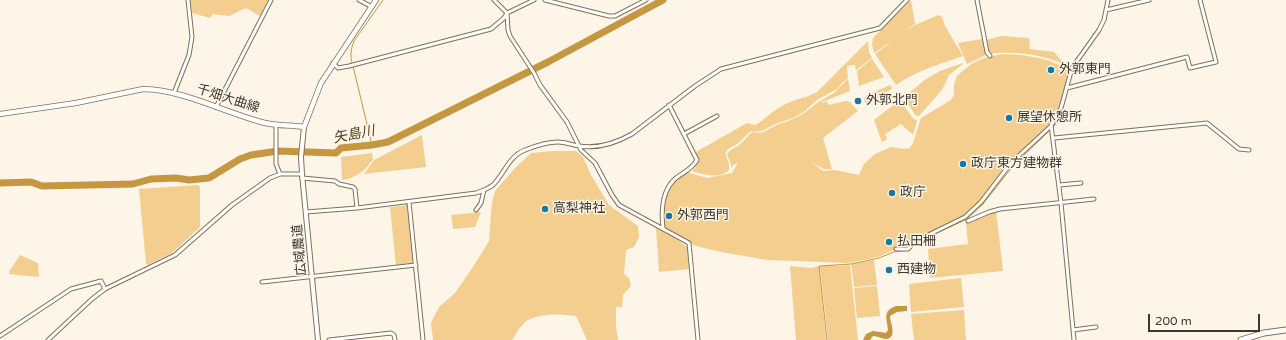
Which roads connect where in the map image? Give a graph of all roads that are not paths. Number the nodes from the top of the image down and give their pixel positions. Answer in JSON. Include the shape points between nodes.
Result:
{"nodes":[{"id":1,"x":188,"y":0,"type":"edge"},
{"id":2,"x":271,"y":0,"type":"edge"},
{"id":3,"x":358,"y":0,"type":"edge"},
{"id":4,"x":376,"y":0,"type":"edge"},
{"id":5,"x":494,"y":0,"type":"edge"},
{"id":6,"x":534,"y":0,"type":"edge"},
{"id":7,"x":545,"y":0,"type":"edge"},
{"id":8,"x":646,"y":0,"type":"edge"},
{"id":9,"x":907,"y":0,"type":"edge"},
{"id":10,"x":977,"y":0,"type":"edge"},
{"id":11,"x":1108,"y":0,"type":"edge"},
{"id":12,"x":1149,"y":0,"type":"edge"},
{"id":13,"x":1200,"y":0,"type":"edge"},
{"id":14,"x":372,"y":7,"type":"junction"},
{"id":15,"x":1106,"y":10,"type":"junction"},
{"id":16,"x":507,"y":13,"type":"junction"},
{"id":17,"x":990,"y":56,"type":"dead end"},
{"id":18,"x":333,"y":63,"type":"junction"},
{"id":19,"x":1067,"y":88,"type":"junction"},
{"id":20,"x":174,"y":94,"type":"junction"},
{"id":21,"x":669,"y":105,"type":"junction"},
{"id":22,"x":216,"y":107,"type":"junction"},
{"id":23,"x":0,"y":114,"type":"edge"},
{"id":24,"x":717,"y":116,"type":"dead end"},
{"id":25,"x":276,"y":125,"type":"junction"},
{"id":26,"x":1052,"y":125,"type":"junction"},
{"id":27,"x":304,"y":127,"type":"junction"},
{"id":28,"x":684,"y":134,"type":"junction"},
{"id":29,"x":1054,"y":138,"type":"junction"},
{"id":30,"x":580,"y":147,"type":"junction"},
{"id":31,"x":1249,"y":150,"type":"dead end"},
{"id":32,"x":280,"y":174,"type":"junction"},
{"id":33,"x":302,"y":176,"type":"junction"},
{"id":34,"x":1081,"y":183,"type":"dead end"},
{"id":35,"x":1059,"y":185,"type":"junction"},
{"id":36,"x":484,"y":190,"type":"junction"},
{"id":37,"x":1094,"y":199,"type":"dead end"},
{"id":38,"x":409,"y":202,"type":"junction"},
{"id":39,"x":1061,"y":202,"type":"junction"},
{"id":40,"x":357,"y":208,"type":"junction"},
{"id":41,"x":476,"y":210,"type":"dead end"},
{"id":42,"x":306,"y":212,"type":"junction"},
{"id":43,"x":968,"y":221,"type":"dead end"},
{"id":44,"x":663,"y":228,"type":"junction"},
{"id":45,"x":896,"y":249,"type":"dead end"},
{"id":46,"x":416,"y":265,"type":"junction"},
{"id":47,"x":312,"y":276,"type":"junction"},
{"id":48,"x":262,"y":282,"type":"dead end"},
{"id":49,"x":105,"y":289,"type":"junction"},
{"id":50,"x":1096,"y":327,"type":"dead end"},
{"id":51,"x":1073,"y":330,"type":"junction"},
{"id":52,"x":1286,"y":330,"type":"edge"},
{"id":53,"x":0,"y":336,"type":"edge"},
{"id":54,"x":48,"y":340,"type":"edge"},
{"id":55,"x":318,"y":340,"type":"edge"},
{"id":56,"x":329,"y":340,"type":"edge"},
{"id":57,"x":395,"y":340,"type":"edge"},
{"id":58,"x":424,"y":340,"type":"edge"},
{"id":59,"x":698,"y":340,"type":"edge"},
{"id":60,"x":1074,"y":340,"type":"edge"},
{"id":61,"x":1241,"y":340,"type":"edge"}],
"edges":[{"from":1,"to":20,"type":"street","via":[[192,37],[189,55]]},
{"from":2,"to":22,"type":"street"},
{"from":3,"to":14,"type":"street"},
{"from":4,"to":14,"type":"main road"},
{"from":5,"to":16,"type":"street"},
{"from":6,"to":16,"type":"street"},
{"from":7,"to":8,"type":"street","via":[[609,16],[615,16]]},
{"from":9,"to":21,"type":"street","via":[[880,28],[721,69]]},
{"from":10,"to":17,"type":"street","via":[[987,52]]},
{"from":11,"to":15,"type":"street"},
{"from":12,"to":15,"type":"street"},
{"from":13,"to":19,"type":"street","via":[[1216,62],[1190,68],[1187,57]]},
{"from":14,"to":18,"type":"main road"},
{"from":15,"to":19,"type":"street","via":[[1099,30],[1072,68]]},
{"from":16,"to":18,"type":"street","via":[[491,29],[355,65],[338,68]]},
{"from":16,"to":30,"type":"street","via":[[510,36],[540,85],[567,122]]},
{"from":18,"to":27,"type":"main road","via":[[321,83]]},
{"from":19,"to":26,"type":"street"},
{"from":20,"to":22,"type":"main road","name":"千畑大曲線"},
{"from":20,"to":23,"type":"main road","name":"千畑大曲線","via":[[143,89],[76,103]]},
{"from":21,"to":28,"type":"street"},
{"from":21,"to":30,"type":"street","via":[[623,139],[600,146]]},
{"from":22,"to":25,"type":"main road","name":"千畑大曲線"},
{"from":24,"to":28,"type":"street"},
{"from":25,"to":27,"type":"main road","name":"千畑大曲線"},
{"from":25,"to":32,"type":"street","via":[[276,164]]},
{"from":26,"to":29,"type":"street"},
{"from":26,"to":45,"type":"street","via":[[1011,163],[981,202],[965,217],[916,241],[908,249]]},
{"from":27,"to":33,"type":"street","name":"広域農道"},
{"from":28,"to":44,"type":"street","via":[[697,160],[674,179],[666,192]]},
{"from":29,"to":31,"type":"street","via":[[1207,123],[1239,149]]},
{"from":29,"to":35,"type":"street"},
{"from":30,"to":36,"type":"street","via":[[559,142],[523,150],[511,160],[494,184]]},
{"from":30,"to":44,"type":"street","via":[[595,162],[619,205]]},
{"from":32,"to":33,"type":"street"},
{"from":32,"to":49,"type":"street","via":[[270,178],[232,205],[175,254]]},
{"from":33,"to":40,"type":"street","via":[[335,181],[355,189]]},
{"from":33,"to":42,"type":"street","name":"広域農道"},
{"from":34,"to":35,"type":"street"},
{"from":35,"to":39,"type":"street"},
{"from":36,"to":38,"type":"street"},
{"from":36,"to":41,"type":"street","via":[[481,203]]},
{"from":37,"to":39,"type":"street"},
{"from":38,"to":40,"type":"street"},
{"from":38,"to":46,"type":"street"},
{"from":39,"to":43,"type":"street","via":[[1000,209]]},
{"from":39,"to":51,"type":"street"},
{"from":40,"to":42,"type":"street"},
{"from":42,"to":47,"type":"street","name":"広域農道"},
{"from":44,"to":59,"type":"street","via":[[689,243]]},
{"from":46,"to":47,"type":"street"},
{"from":46,"to":58,"type":"street"},
{"from":47,"to":48,"type":"street"},
{"from":47,"to":55,"type":"street","name":"広域農道"},
{"from":49,"to":53,"type":"street","via":[[101,281],[71,289]]},
{"from":49,"to":54,"type":"street"},
{"from":50,"to":51,"type":"street"},
{"from":51,"to":60,"type":"street"},
{"from":52,"to":61,"type":"main road"},
{"from":56,"to":57,"type":"street","via":[[391,333]]}]}
